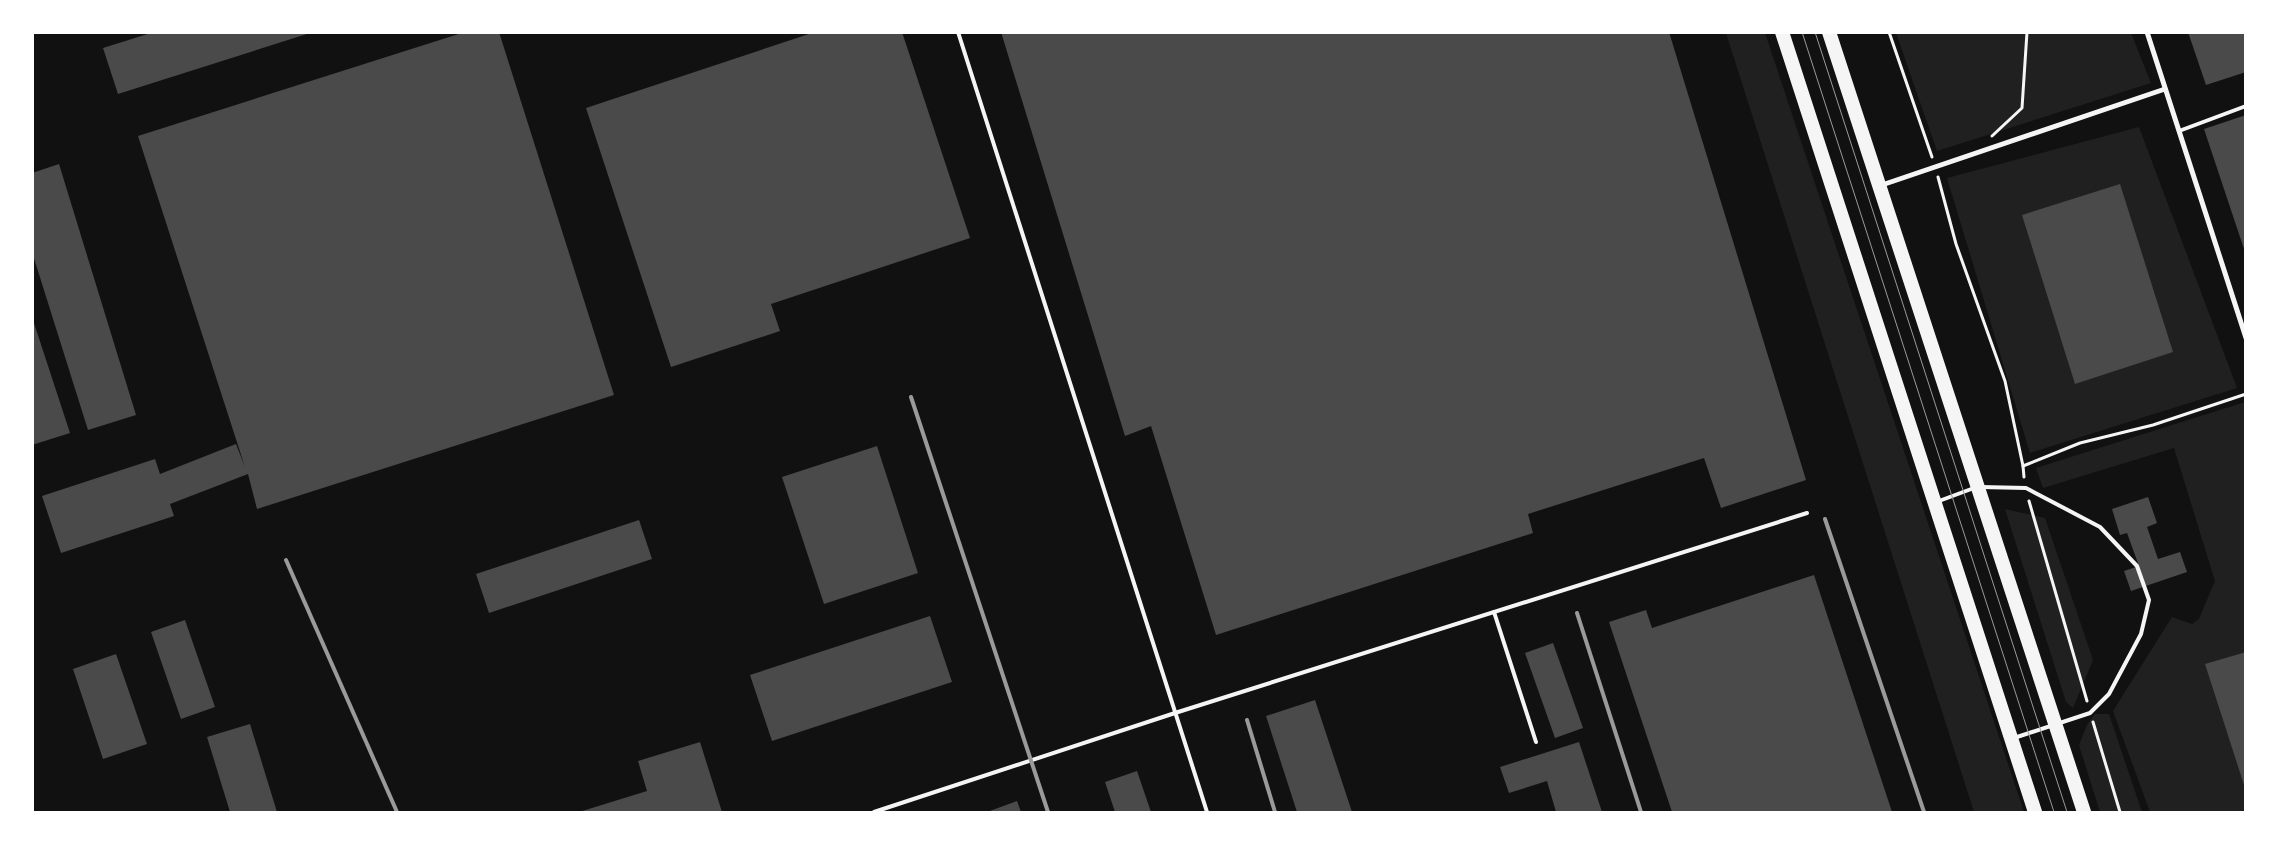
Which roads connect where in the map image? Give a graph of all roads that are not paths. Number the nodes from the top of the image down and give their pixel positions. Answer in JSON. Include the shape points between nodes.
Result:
{"nodes":[{"id":1,"x":958,"y":32,"type":"edge"},
{"id":2,"x":1782,"y":32,"type":"edge"},
{"id":3,"x":1829,"y":32,"type":"edge"},
{"id":4,"x":2147,"y":32,"type":"edge"},
{"id":5,"x":2166,"y":89,"type":"junction"},
{"id":6,"x":2246,"y":106,"type":"edge"},
{"id":7,"x":2179,"y":131,"type":"junction"},
{"id":8,"x":1879,"y":186,"type":"junction"},
{"id":9,"x":2246,"y":338,"type":"edge"},
{"id":10,"x":1978,"y":487,"type":"junction"},
{"id":11,"x":1935,"y":502,"type":"junction"},
{"id":12,"x":1807,"y":513,"type":"dead end"},
{"id":13,"x":1494,"y":612,"type":"junction"},
{"id":14,"x":1175,"y":713,"type":"junction"},
{"id":15,"x":2055,"y":724,"type":"junction"},
{"id":16,"x":2012,"y":738,"type":"junction"},
{"id":17,"x":1536,"y":742,"type":"dead end"},
{"id":18,"x":874,"y":812,"type":"edge"},
{"id":19,"x":1207,"y":812,"type":"edge"},
{"id":20,"x":2036,"y":812,"type":"edge"},
{"id":21,"x":2084,"y":812,"type":"edge"}],
"edges":[{"from":1,"to":14,"type":"lane"},
{"from":2,"to":11,"type":"highway"},
{"from":3,"to":8,"type":"highway"},
{"from":4,"to":5,"type":"street"},
{"from":5,"to":7,"type":"street"},
{"from":5,"to":8,"type":"street"},
{"from":6,"to":7,"type":"lane"},
{"from":7,"to":9,"type":"street"},
{"from":8,"to":10,"type":"highway"},
{"from":10,"to":11,"type":"lane"},
{"from":10,"to":15,"type":"highway"},
{"from":10,"to":15,"type":"lane","via":[[2026,488],[2100,528],[2138,566],[2149,600],[2140,634],[2109,694],[2090,713]]},
{"from":11,"to":16,"type":"highway"},
{"from":12,"to":13,"type":"lane"},
{"from":13,"to":14,"type":"lane"},
{"from":13,"to":17,"type":"lane"},
{"from":14,"to":18,"type":"lane"},
{"from":14,"to":19,"type":"lane"},
{"from":15,"to":16,"type":"lane"},
{"from":15,"to":21,"type":"highway"},
{"from":16,"to":20,"type":"highway"}]}
